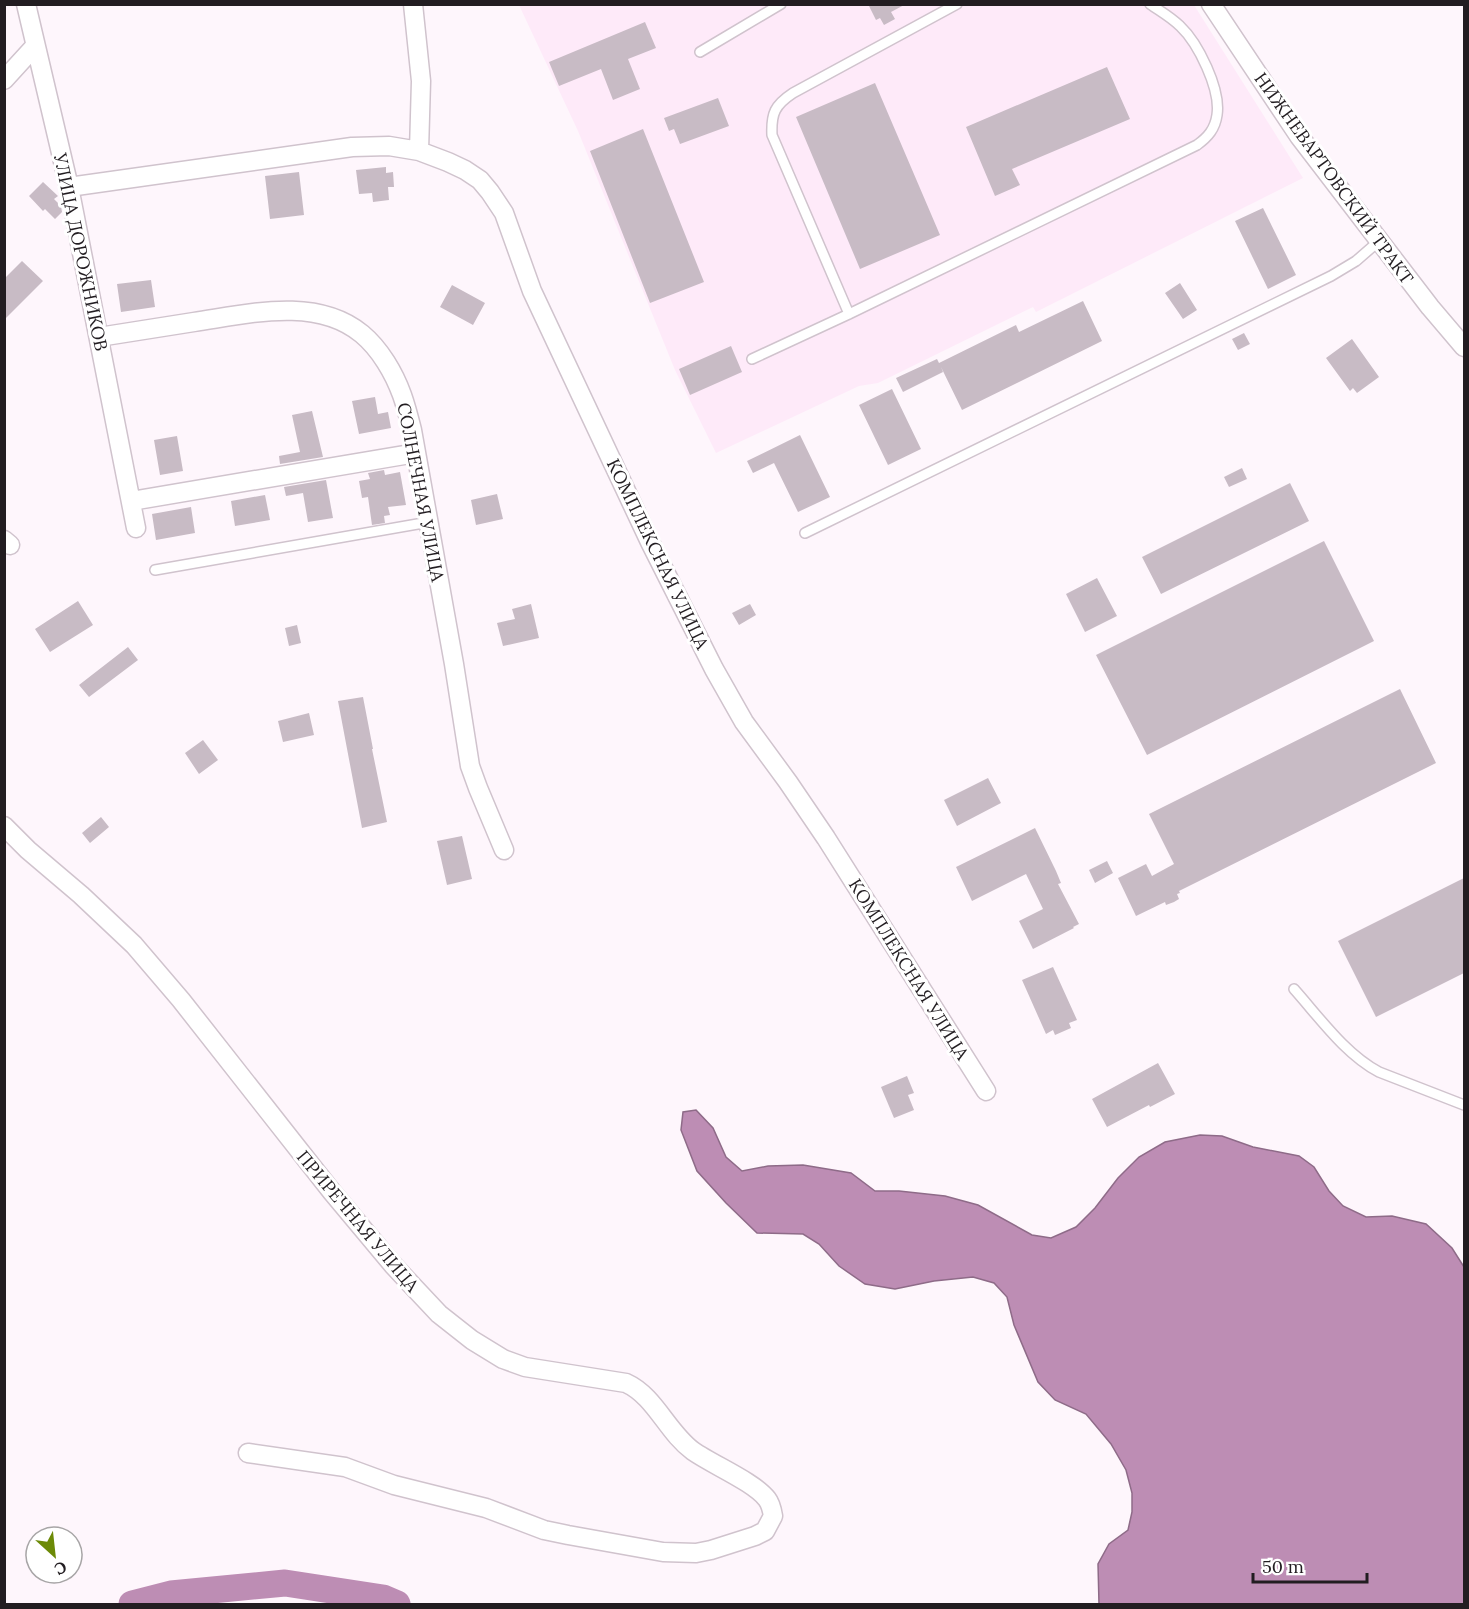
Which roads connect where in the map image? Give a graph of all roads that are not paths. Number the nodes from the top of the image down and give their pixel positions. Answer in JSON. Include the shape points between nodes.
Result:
{"nodes":[{"id":1,"x":26,"y":4,"type":"edge"},
{"id":2,"x":413,"y":4,"type":"edge"},
{"id":3,"x":781,"y":4,"type":"edge"},
{"id":4,"x":957,"y":4,"type":"edge"},
{"id":5,"x":1150,"y":4,"type":"edge"},
{"id":6,"x":1211,"y":4,"type":"edge"},
{"id":7,"x":35,"y":46,"type":"junction"},
{"id":8,"x":700,"y":52,"type":"dead end"},
{"id":9,"x":4,"y":80,"type":"edge"},
{"id":10,"x":419,"y":152,"type":"junction"},
{"id":11,"x":69,"y":187,"type":"junction"},
{"id":12,"x":1379,"y":242,"type":"junction"},
{"id":13,"x":849,"y":314,"type":"junction"},
{"id":14,"x":99,"y":337,"type":"junction"},
{"id":15,"x":1464,"y":347,"type":"edge"},
{"id":16,"x":752,"y":359,"type":"dead end"},
{"id":17,"x":416,"y":453,"type":"junction"},
{"id":18,"x":131,"y":501,"type":"junction"},
{"id":19,"x":429,"y":522,"type":"junction"},
{"id":20,"x":136,"y":528,"type":"dead end"},
{"id":21,"x":805,"y":532,"type":"dead end"},
{"id":22,"x":155,"y":570,"type":"dead end"},
{"id":23,"x":4,"y":826,"type":"edge"},
{"id":24,"x":504,"y":850,"type":"dead end"},
{"id":25,"x":1294,"y":989,"type":"dead end"},
{"id":26,"x":987,"y":1091,"type":"dead end"},
{"id":27,"x":1464,"y":1104,"type":"edge"},
{"id":28,"x":248,"y":1453,"type":"dead end"}],
"edges":[{"from":1,"to":7,"type":"street","name":"УЛИЦА ДОРОЖНИКОВ"},
{"from":2,"to":10,"type":"street","via":[[421,81]]},
{"from":3,"to":8,"type":"lane"},
{"from":4,"to":13,"type":"lane","via":[[793,93],[780,102],[771,122],[772,135]]},
{"from":5,"to":13,"type":"lane","via":[[1190,36],[1201,56],[1218,107],[1209,136]]},
{"from":6,"to":12,"type":"street","name":"НИЖНЕВАРТОВСКИЙ ТРАКТ","via":[[1299,136]]},
{"from":7,"to":9,"type":"street"},
{"from":7,"to":11,"type":"street","name":"УЛИЦА ДОРОЖНИКОВ"},
{"from":10,"to":11,"type":"street","name":"КОМПЛЕКСНАЯ УЛИЦА","via":[[389,146],[352,147]]},
{"from":10,"to":26,"type":"street","name":"КОМПЛЕКСНАЯ УЛИЦА","via":[[448,162],[480,180],[504,213],[532,291],[714,669],[744,722],[826,838]]},
{"from":11,"to":14,"type":"street","name":"УЛИЦА ДОРОЖНИКОВ"},
{"from":12,"to":15,"type":"street","name":"НИЖНЕВАРТОВСКИЙ ТРАКТ"},
{"from":12,"to":21,"type":"lane","via":[[1331,276]]},
{"from":13,"to":16,"type":"lane"},
{"from":14,"to":17,"type":"street","name":"СОЛНЕЧНАЯ УЛИЦА","via":[[252,313],[291,311],[343,322],[362,334],[392,373],[402,395]]},
{"from":14,"to":18,"type":"street","name":"УЛИЦА ДОРОЖНИКОВ"},
{"from":17,"to":18,"type":"street"},
{"from":17,"to":19,"type":"street","name":"СОЛНЕЧНАЯ УЛИЦА"},
{"from":18,"to":20,"type":"street","name":"УЛИЦА ДОРОЖНИКОВ"},
{"from":19,"to":22,"type":"lane"},
{"from":19,"to":24,"type":"street","name":"СОЛНЕЧНАЯ УЛИЦА","via":[[470,766]]},
{"from":23,"to":28,"type":"street","name":"ПРИРЕЧНАЯ УЛИЦА","via":[[134,945],[339,1201],[439,1314],[480,1345],[525,1368],[635,1387],[691,1449],[757,1489],[771,1506],[773,1516],[765,1531],[755,1536],[696,1553],[663,1552],[544,1530],[486,1508],[394,1485],[345,1467]]},
{"from":25,"to":27,"type":"lane","via":[[1349,1051],[1368,1066]]}]}
